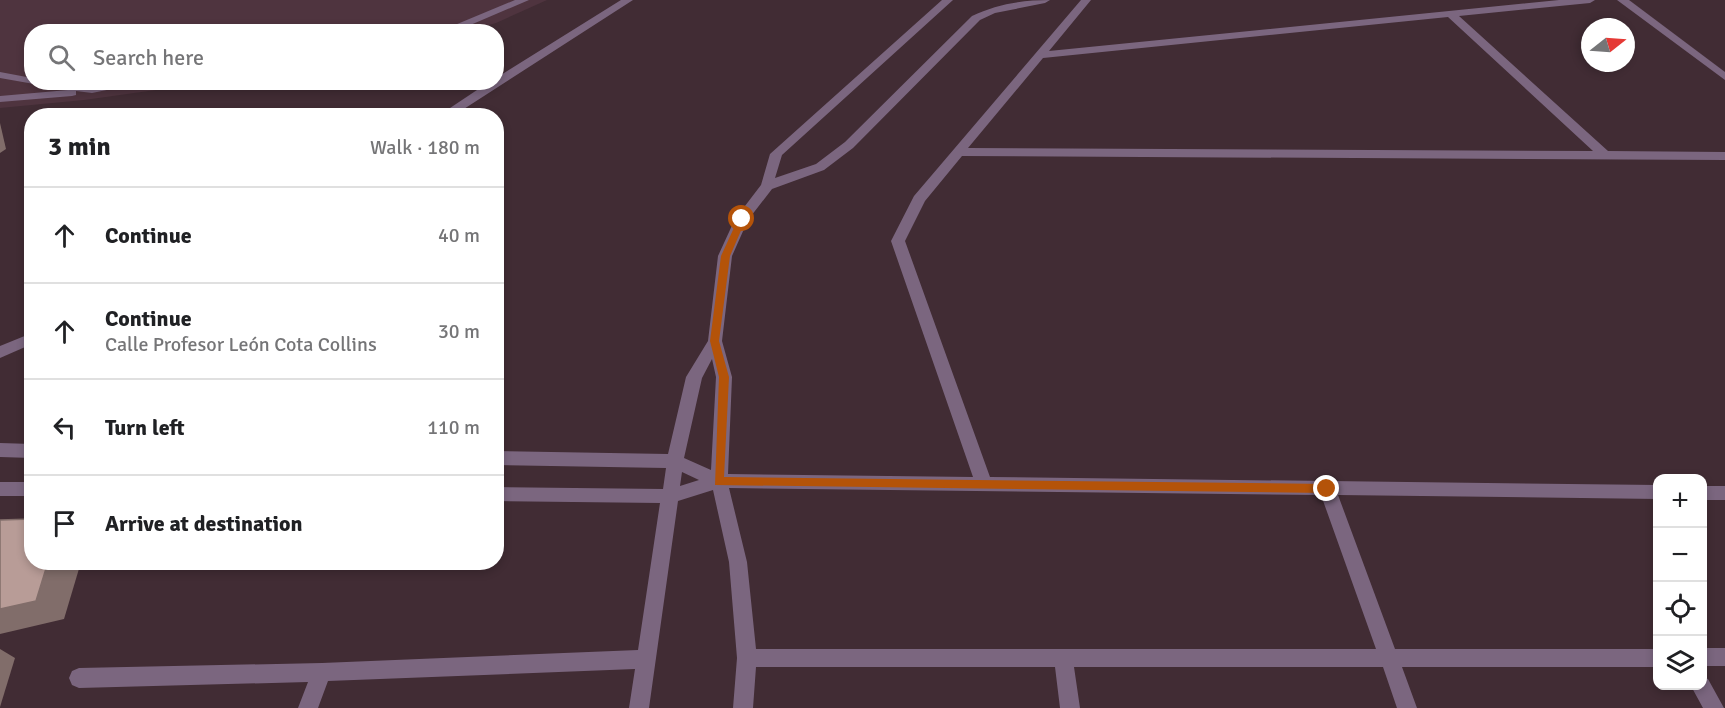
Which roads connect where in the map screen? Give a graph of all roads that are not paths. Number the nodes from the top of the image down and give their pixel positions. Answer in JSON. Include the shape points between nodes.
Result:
{"nodes":[{"id":1,"x":524,"y":0,"type":"edge"},
{"id":2,"x":628,"y":0,"type":"edge"},
{"id":3,"x":948,"y":0,"type":"edge"},
{"id":4,"x":1046,"y":0,"type":"edge"},
{"id":5,"x":1086,"y":0,"type":"edge"},
{"id":6,"x":1590,"y":0,"type":"edge"},
{"id":7,"x":1622,"y":0,"type":"edge"},
{"id":8,"x":994,"y":5,"type":"edge"},
{"id":9,"x":1450,"y":14,"type":"junction"},
{"id":10,"x":463,"y":24,"type":"edge"},
{"id":11,"x":1040,"y":55,"type":"junction"},
{"id":12,"x":0,"y":75,"type":"edge"},
{"id":13,"x":1725,"y":77,"type":"edge"},
{"id":14,"x":504,"y":78,"type":"edge"},
{"id":15,"x":24,"y":80,"type":"edge"},
{"id":16,"x":92,"y":90,"type":"edge"},
{"id":17,"x":485,"y":90,"type":"edge"},
{"id":18,"x":0,"y":99,"type":"edge"},
{"id":19,"x":457,"y":108,"type":"edge"},
{"id":20,"x":959,"y":152,"type":"junction"},
{"id":21,"x":1604,"y":155,"type":"junction"},
{"id":22,"x":1725,"y":156,"type":"edge"},
{"id":23,"x":767,"y":186,"type":"junction"},
{"id":24,"x":24,"y":341,"type":"edge"},
{"id":25,"x":715,"y":341,"type":"junction"},
{"id":26,"x":0,"y":351,"type":"edge"},
{"id":27,"x":0,"y":450,"type":"edge"},
{"id":28,"x":24,"y":451,"type":"edge"},
{"id":29,"x":504,"y":458,"type":"edge"},
{"id":30,"x":675,"y":461,"type":"junction"},
{"id":31,"x":719,"y":482,"type":"junction"},
{"id":32,"x":984,"y":485,"type":"junction"},
{"id":33,"x":0,"y":489,"type":"edge"},
{"id":34,"x":24,"y":489,"type":"edge"},
{"id":35,"x":1327,"y":489,"type":"junction"},
{"id":36,"x":1653,"y":492,"type":"edge"},
{"id":37,"x":1707,"y":493,"type":"edge"},
{"id":38,"x":1725,"y":493,"type":"edge"},
{"id":39,"x":504,"y":494,"type":"edge"},
{"id":40,"x":669,"y":496,"type":"junction"},
{"id":41,"x":1653,"y":657,"type":"edge"},
{"id":42,"x":1707,"y":657,"type":"edge"},
{"id":43,"x":1725,"y":657,"type":"edge"},
{"id":44,"x":747,"y":658,"type":"junction"},
{"id":45,"x":1064,"y":658,"type":"junction"},
{"id":46,"x":1389,"y":658,"type":"junction"},
{"id":47,"x":646,"y":659,"type":"junction"},
{"id":48,"x":322,"y":672,"type":"junction"},
{"id":49,"x":79,"y":678,"type":"dead end"},
{"id":50,"x":1703,"y":690,"type":"edge"},
{"id":51,"x":308,"y":708,"type":"edge"},
{"id":52,"x":639,"y":708,"type":"edge"},
{"id":53,"x":743,"y":708,"type":"edge"},
{"id":54,"x":1070,"y":708,"type":"edge"},
{"id":55,"x":1407,"y":708,"type":"edge"},
{"id":56,"x":1714,"y":708,"type":"edge"}],
"edges":[{"from":1,"to":10,"type":"street"},
{"from":2,"to":14,"type":"street"},
{"from":3,"to":23,"type":"street","via":[[776,154]]},
{"from":4,"to":8,"type":"street"},
{"from":5,"to":11,"type":"street"},
{"from":6,"to":9,"type":"street"},
{"from":7,"to":13,"type":"street"},
{"from":8,"to":23,"type":"street","via":[[976,18],[849,146],[820,167]]},
{"from":9,"to":11,"type":"street"},
{"from":9,"to":21,"type":"street"},
{"from":11,"to":20,"type":"street"},
{"from":12,"to":15,"type":"street"},
{"from":16,"to":18,"type":"street"},
{"from":17,"to":19,"type":"street"},
{"from":20,"to":21,"type":"street"},
{"from":20,"to":32,"type":"street","via":[[920,199],[898,241]]},
{"from":21,"to":22,"type":"street"},
{"from":23,"to":25,"type":"street","via":[[742,219],[725,256]]},
{"from":24,"to":26,"type":"street"},
{"from":25,"to":30,"type":"street","via":[[694,377]]},
{"from":25,"to":31,"type":"street","via":[[724,377]]},
{"from":27,"to":28,"type":"street"},
{"from":29,"to":30,"type":"street"},
{"from":30,"to":31,"type":"street"},
{"from":30,"to":40,"type":"street"},
{"from":31,"to":32,"type":"street"},
{"from":31,"to":40,"type":"street"},
{"from":31,"to":44,"type":"street","via":[[738,562]]},
{"from":32,"to":35,"type":"street"},
{"from":33,"to":34,"type":"street"},
{"from":35,"to":36,"type":"street"},
{"from":35,"to":46,"type":"street"},
{"from":37,"to":38,"type":"street"},
{"from":39,"to":40,"type":"street"},
{"from":40,"to":47,"type":"street"},
{"from":41,"to":46,"type":"street"},
{"from":42,"to":43,"type":"street"},
{"from":44,"to":45,"type":"street"},
{"from":44,"to":53,"type":"street"},
{"from":45,"to":46,"type":"street"},
{"from":45,"to":54,"type":"street"},
{"from":46,"to":55,"type":"street"},
{"from":47,"to":48,"type":"street"},
{"from":47,"to":52,"type":"street"},
{"from":48,"to":49,"type":"street"},
{"from":48,"to":51,"type":"street"},
{"from":50,"to":56,"type":"street"}]}
